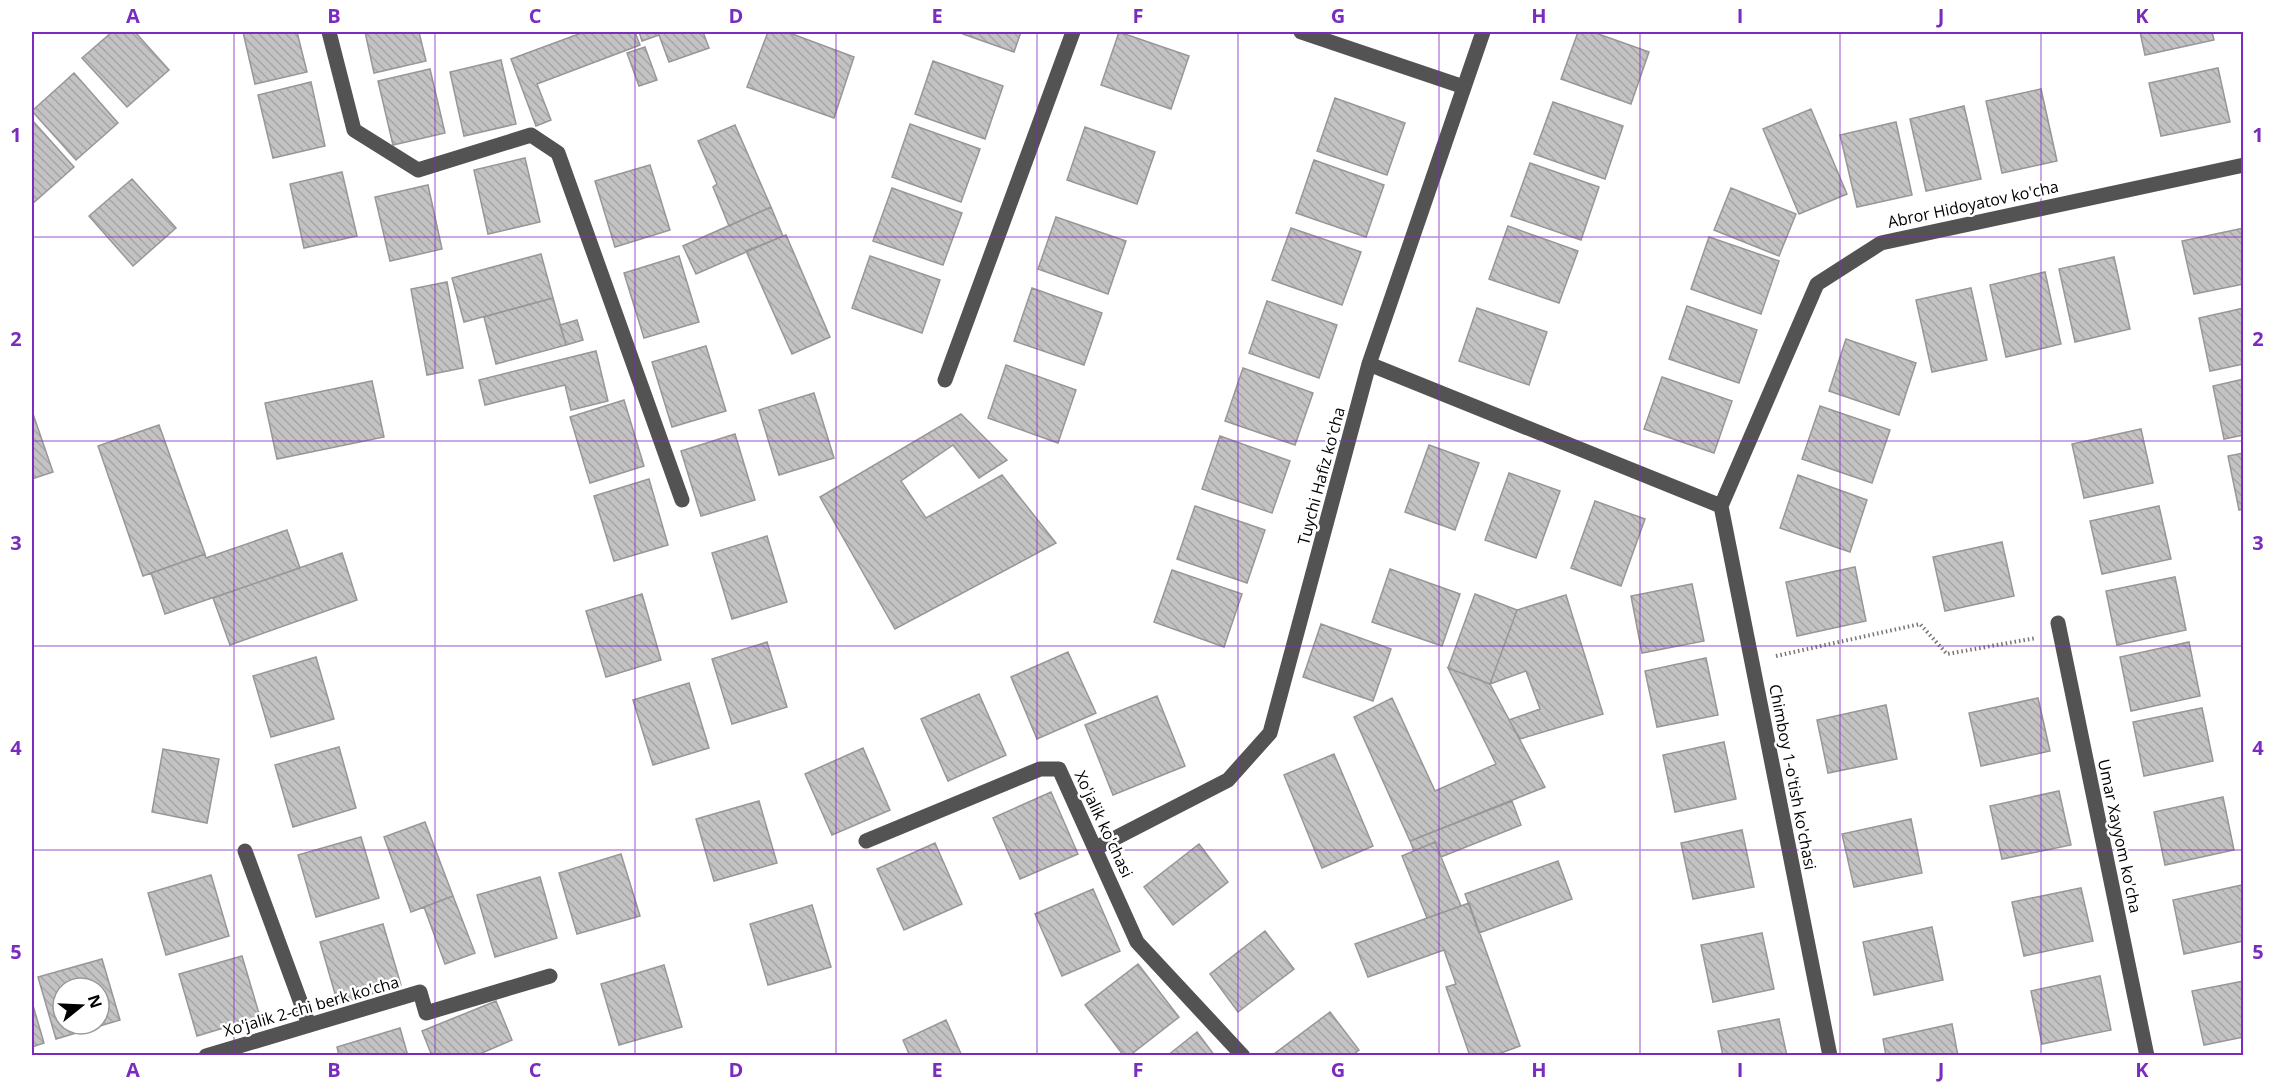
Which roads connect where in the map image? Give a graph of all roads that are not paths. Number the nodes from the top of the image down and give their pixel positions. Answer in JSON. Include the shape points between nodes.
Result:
{"nodes":[{"id":1,"x":329,"y":32,"type":"edge"},
{"id":2,"x":1073,"y":32,"type":"edge"},
{"id":3,"x":1301,"y":32,"type":"edge"},
{"id":4,"x":1483,"y":32,"type":"edge"},
{"id":5,"x":1464,"y":87,"type":"junction"},
{"id":6,"x":2244,"y":165,"type":"edge"},
{"id":7,"x":1370,"y":364,"type":"junction"},
{"id":8,"x":945,"y":380,"type":"dead end"},
{"id":9,"x":682,"y":500,"type":"dead end"},
{"id":10,"x":1721,"y":506,"type":"junction"},
{"id":11,"x":2059,"y":628,"type":"road end"},
{"id":12,"x":866,"y":841,"type":"dead end"},
{"id":13,"x":1096,"y":848,"type":"junction"},
{"id":14,"x":245,"y":851,"type":"dead end"},
{"id":15,"x":550,"y":976,"type":"dead end"},
{"id":16,"x":309,"y":1025,"type":"junction"},
{"id":17,"x":206,"y":1056,"type":"edge"},
{"id":18,"x":1243,"y":1056,"type":"edge"},
{"id":19,"x":1830,"y":1056,"type":"edge"},
{"id":20,"x":2146,"y":1056,"type":"edge"}],
"edges":[{"from":1,"to":9,"type":"street","via":[[354,130],[418,170],[531,135],[558,153]]},
{"from":2,"to":8,"type":"street"},
{"from":3,"to":5,"type":"street"},
{"from":4,"to":5,"type":"street","name":"Tuychi Hafiz ko'cha"},
{"from":5,"to":7,"type":"street","name":"Tuychi Hafiz ko'cha"},
{"from":6,"to":10,"type":"street","name":"Abror Hidoyatov ko'cha","via":[[1881,243],[1817,284]]},
{"from":7,"to":10,"type":"street"},
{"from":7,"to":13,"type":"street","name":"Tuychi Hafiz ko'cha","via":[[1270,733],[1228,780]]},
{"from":10,"to":19,"type":"street","name":"Chimboy 1-o'tish ko'chasi"},
{"from":11,"to":20,"type":"street","name":"Umar Xayyom ko'cha"},
{"from":12,"to":13,"type":"street","name":"Xo'jalik ko'chasi","via":[[1041,769],[1059,769]]},
{"from":13,"to":18,"type":"street","name":"Xo'jalik ko'chasi","via":[[1137,942]]},
{"from":14,"to":16,"type":"street"},
{"from":15,"to":16,"type":"street","name":"Xo'jalik 2-chi berk ko'cha","via":[[426,1013],[420,992]]},
{"from":16,"to":17,"type":"street","name":"Xo'jalik 2-chi berk ko'cha"}]}
